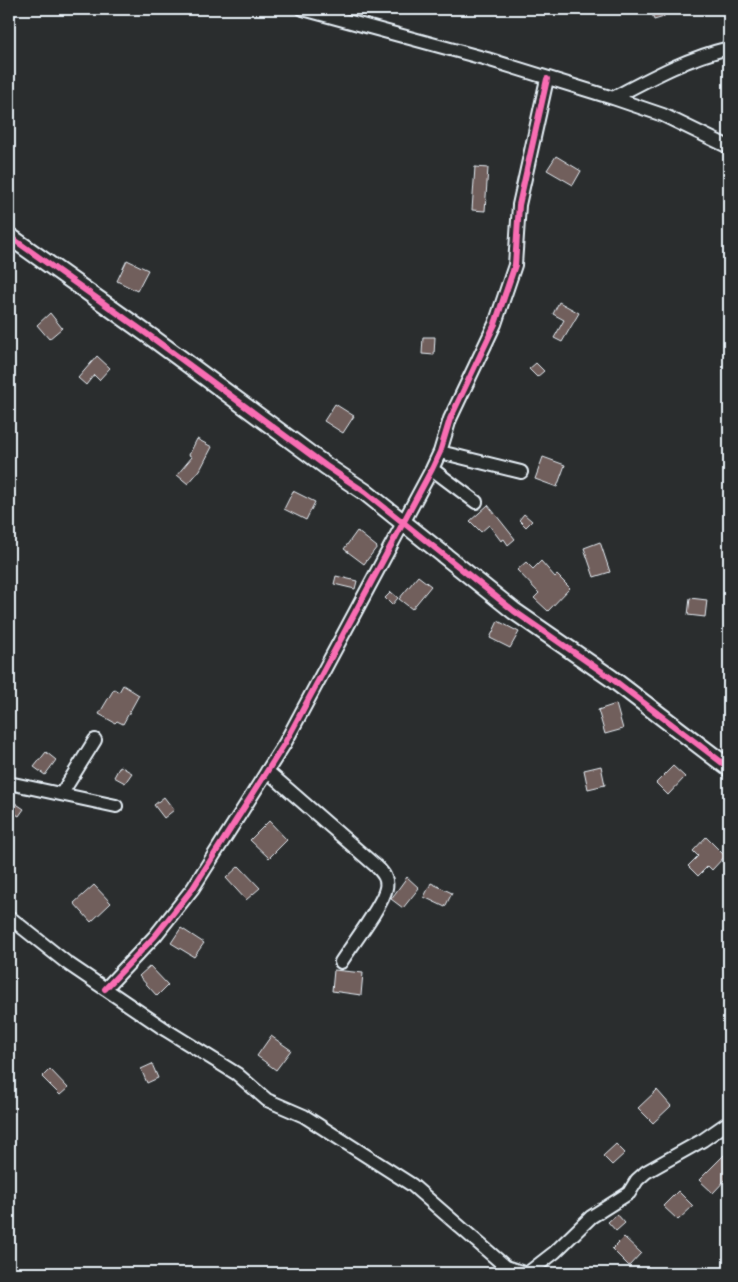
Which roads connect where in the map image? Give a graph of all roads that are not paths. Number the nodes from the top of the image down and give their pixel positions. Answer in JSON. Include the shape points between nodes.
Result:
{"nodes":[{"id":1,"x":303,"y":9,"type":"edge"},
{"id":2,"x":318,"y":10,"type":"edge"},
{"id":3,"x":729,"y":48,"type":"edge"},
{"id":4,"x":547,"y":79,"type":"junction"},
{"id":5,"x":613,"y":98,"type":"junction"},
{"id":6,"x":729,"y":147,"type":"edge"},
{"id":7,"x":9,"y":236,"type":"edge"},
{"id":8,"x":440,"y":452,"type":"junction"},
{"id":9,"x":432,"y":469,"type":"junction"},
{"id":10,"x":521,"y":472,"type":"dead end"},
{"id":11,"x":476,"y":502,"type":"dead end"},
{"id":12,"x":402,"y":523,"type":"junction"},
{"id":13,"x":95,"y":740,"type":"dead end"},
{"id":14,"x":729,"y":768,"type":"edge"},
{"id":15,"x":267,"y":771,"type":"junction"},
{"id":16,"x":9,"y":783,"type":"edge"},
{"id":17,"x":62,"y":793,"type":"junction"},
{"id":18,"x":116,"y":806,"type":"dead end"},
{"id":19,"x":9,"y":917,"type":"edge"},
{"id":20,"x":340,"y":962,"type":"dead end"},
{"id":21,"x":105,"y":989,"type":"junction"},
{"id":22,"x":729,"y":1122,"type":"edge"},
{"id":23,"x":506,"y":1270,"type":"edge"},
{"id":24,"x":526,"y":1273,"type":"edge"}],
"edges":[{"from":1,"to":2,"type":"street"},
{"from":2,"to":4,"type":"street"},
{"from":3,"to":5,"type":"street","via":[[694,58]]},
{"from":4,"to":5,"type":"street"},
{"from":4,"to":8,"type":"street","via":[[520,205],[515,265],[495,324],[450,419]]},
{"from":5,"to":6,"type":"street","via":[[663,115]]},
{"from":7,"to":12,"type":"street","via":[[365,492]]},
{"from":8,"to":9,"type":"street"},
{"from":8,"to":10,"type":"street"},
{"from":9,"to":11,"type":"street"},
{"from":9,"to":12,"type":"street"},
{"from":12,"to":14,"type":"street","via":[[514,611],[620,683]]},
{"from":12,"to":15,"type":"street","via":[[300,717]]},
{"from":13,"to":17,"type":"street"},
{"from":15,"to":20,"type":"street","via":[[385,876],[386,888],[380,901]]},
{"from":15,"to":21,"type":"street","via":[[193,888],[155,936]]},
{"from":16,"to":17,"type":"street"},
{"from":17,"to":18,"type":"street"},
{"from":19,"to":21,"type":"street"},
{"from":21,"to":23,"type":"street","via":[[237,1074],[267,1100],[304,1116],[412,1185]]},
{"from":22,"to":24,"type":"street","via":[[646,1172],[629,1194],[591,1217],[555,1252]]},
{"from":23,"to":24,"type":"street"}]}
